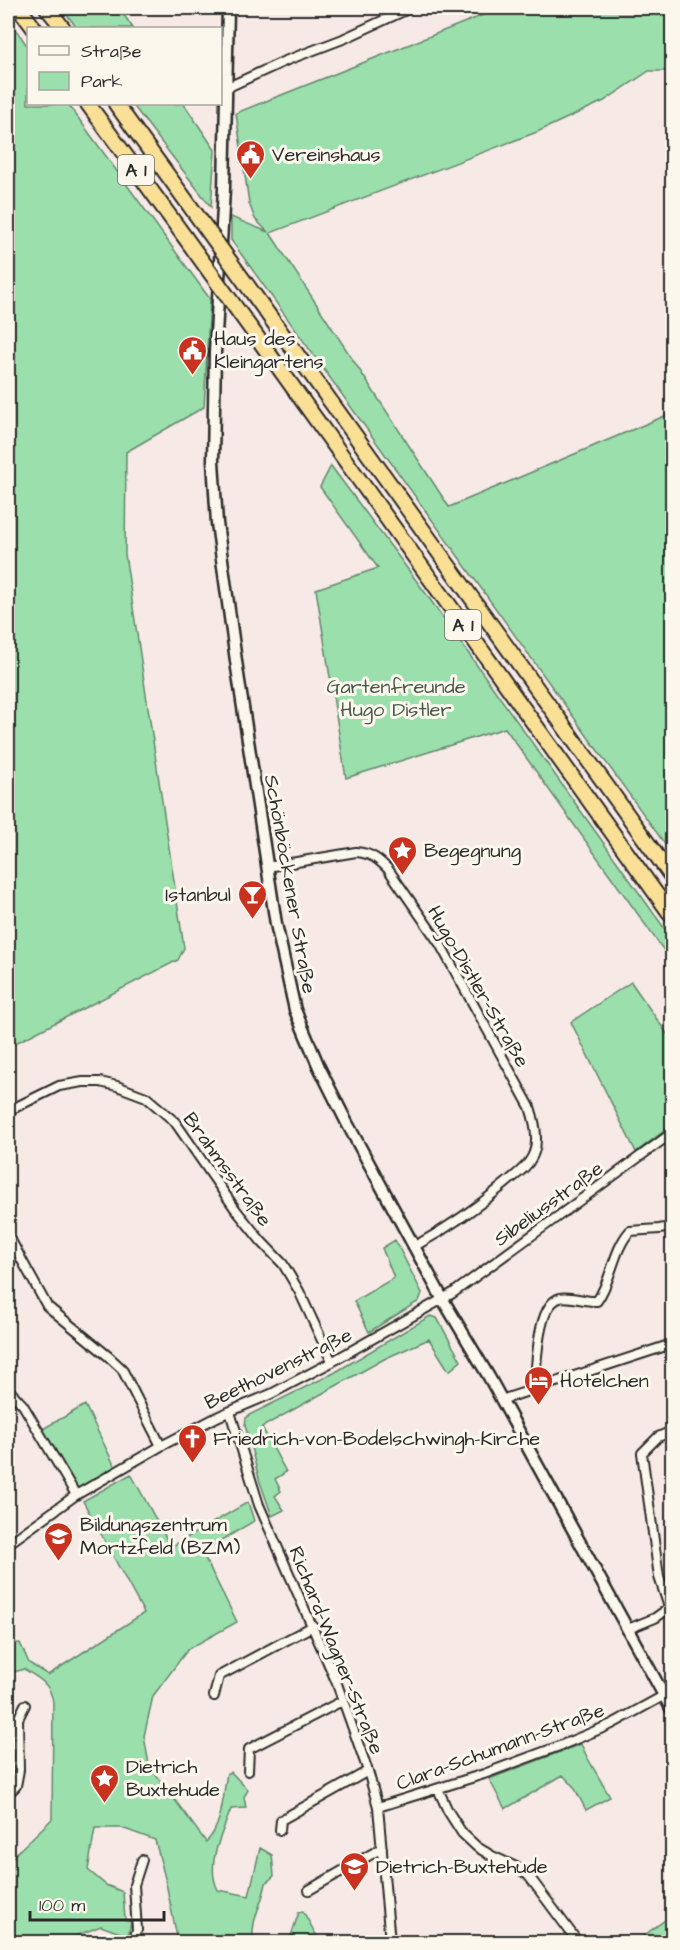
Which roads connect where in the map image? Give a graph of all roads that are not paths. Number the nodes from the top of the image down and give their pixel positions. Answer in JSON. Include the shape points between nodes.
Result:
{"nodes":[{"id":1,"x":19,"y":8,"type":"edge"},
{"id":2,"x":47,"y":8,"type":"edge"},
{"id":3,"x":228,"y":8,"type":"edge"},
{"id":4,"x":410,"y":8,"type":"edge"},
{"id":5,"x":396,"y":10,"type":"edge"},
{"id":6,"x":33,"y":27,"type":"edge"},
{"id":7,"x":62,"y":27,"type":"edge"},
{"id":8,"x":226,"y":88,"type":"junction"},
{"id":9,"x":89,"y":105,"type":"edge"},
{"id":10,"x":117,"y":105,"type":"edge"},
{"id":11,"x":267,"y":867,"type":"junction"},
{"id":12,"x":672,"y":877,"type":"edge"},
{"id":13,"x":672,"y":916,"type":"edge"},
{"id":14,"x":8,"y":1111,"type":"edge"},
{"id":15,"x":672,"y":1133,"type":"edge"},
{"id":16,"x":672,"y":1227,"type":"edge"},
{"id":17,"x":8,"y":1235,"type":"edge"},
{"id":18,"x":415,"y":1246,"type":"junction"},
{"id":19,"x":442,"y":1298,"type":"junction"},
{"id":20,"x":672,"y":1344,"type":"edge"},
{"id":21,"x":332,"y":1362,"type":"junction"},
{"id":22,"x":537,"y":1387,"type":"junction"},
{"id":23,"x":8,"y":1389,"type":"edge"},
{"id":24,"x":501,"y":1400,"type":"junction"},
{"id":25,"x":230,"y":1412,"type":"junction"},
{"id":26,"x":672,"y":1431,"type":"edge"},
{"id":27,"x":160,"y":1446,"type":"junction"},
{"id":28,"x":76,"y":1495,"type":"junction"},
{"id":29,"x":8,"y":1544,"type":"edge"},
{"id":30,"x":671,"y":1607,"type":"edge"},
{"id":31,"x":312,"y":1626,"type":"junction"},
{"id":32,"x":628,"y":1629,"type":"junction"},
{"id":33,"x":665,"y":1695,"type":"junction"},
{"id":34,"x":214,"y":1696,"type":"dead end"},
{"id":35,"x":344,"y":1700,"type":"junction"},
{"id":36,"x":25,"y":1705,"type":"dead end"},
{"id":37,"x":672,"y":1710,"type":"edge"},
{"id":38,"x":248,"y":1771,"type":"dead end"},
{"id":39,"x":368,"y":1771,"type":"junction"},
{"id":40,"x":438,"y":1790,"type":"junction"},
{"id":41,"x":8,"y":1794,"type":"edge"},
{"id":42,"x":378,"y":1808,"type":"junction"},
{"id":43,"x":280,"y":1830,"type":"dead end"},
{"id":44,"x":382,"y":1848,"type":"junction"},
{"id":45,"x":142,"y":1860,"type":"dead end"},
{"id":46,"x":309,"y":1890,"type":"dead end"},
{"id":47,"x":133,"y":1942,"type":"edge"},
{"id":48,"x":390,"y":1942,"type":"edge"},
{"id":49,"x":578,"y":1942,"type":"edge"}],
"edges":[{"from":1,"to":6,"type":"highway"},
{"from":2,"to":7,"type":"highway"},
{"from":3,"to":8,"type":"main road","name":"Schönböckener Straße"},
{"from":4,"to":5,"type":"street"},
{"from":5,"to":8,"type":"street","via":[[343,39]]},
{"from":8,"to":11,"type":"main road","name":"Schönböckener Straße","via":[[213,461],[220,546]]},
{"from":9,"to":13,"type":"highway","number":"A 1","bridge":true},
{"from":10,"to":12,"type":"highway","number":"A 1","bridge":true},
{"from":11,"to":18,"type":"main road","name":"Schönböckener Straße","via":[[281,955],[296,1013],[342,1114]]},
{"from":11,"to":18,"type":"street","name":"Hugo-Distler-Straße","via":[[356,852],[378,859],[440,944],[530,1107],[536,1143],[533,1156],[522,1170],[477,1207]]},
{"from":14,"to":21,"type":"street","name":"Brahmsstraße","via":[[59,1086],[83,1082],[130,1089],[149,1099],[175,1122],[236,1210],[283,1264]]},
{"from":15,"to":19,"type":"street","name":"Sibeliusstraße"},
{"from":16,"to":22,"type":"street","via":[[630,1231],[623,1238],[597,1301],[567,1297],[549,1305],[543,1316]]},
{"from":17,"to":27,"type":"street","via":[[47,1306],[122,1369]]},
{"from":18,"to":19,"type":"main road","name":"Schönböckener Straße"},
{"from":19,"to":21,"type":"street","name":"Beethovenstraße"},
{"from":19,"to":24,"type":"main road","name":"Schönböckener Straße"},
{"from":20,"to":22,"type":"street"},
{"from":21,"to":25,"type":"street","name":"Beethovenstraße"},
{"from":22,"to":24,"type":"street"},
{"from":23,"to":28,"type":"street","via":[[23,1405]]},
{"from":24,"to":32,"type":"main road","name":"Schönböckener Straße"},
{"from":25,"to":27,"type":"street","name":"Beethovenstraße"},
{"from":25,"to":31,"type":"street","name":"Richard-Wagner-Straße","via":[[259,1506]]},
{"from":26,"to":30,"type":"street","via":[[658,1437],[642,1453],[659,1577]]},
{"from":27,"to":28,"type":"street","name":"Beethovenstraße"},
{"from":28,"to":29,"type":"street","name":"Beethovenstraße"},
{"from":30,"to":32,"type":"street"},
{"from":31,"to":34,"type":"street","via":[[219,1676]]},
{"from":31,"to":35,"type":"street","name":"Richard-Wagner-Straße"},
{"from":32,"to":33,"type":"main road","name":"Schönböckener Straße"},
{"from":33,"to":37,"type":"main road","name":"Schönböckener Straße"},
{"from":33,"to":40,"type":"street","name":"Clara-Schumann-Straße","via":[[602,1728]]},
{"from":35,"to":38,"type":"street","via":[[249,1749]]},
{"from":35,"to":39,"type":"street","name":"Richard-Wagner-Straße"},
{"from":36,"to":41,"type":"street","via":[[18,1719],[16,1786]]},
{"from":39,"to":42,"type":"street","name":"Richard-Wagner-Straße"},
{"from":39,"to":43,"type":"street","via":[[280,1820]]},
{"from":40,"to":42,"type":"street","name":"Clara-Schumann-Straße"},
{"from":40,"to":49,"type":"street","via":[[462,1833],[477,1847],[528,1875]]},
{"from":42,"to":44,"type":"street","name":"Richard-Wagner-Straße"},
{"from":44,"to":46,"type":"street"},
{"from":44,"to":48,"type":"street","name":"Richard-Wagner-Straße"},
{"from":45,"to":47,"type":"street","via":[[134,1885],[137,1930]]}]}
